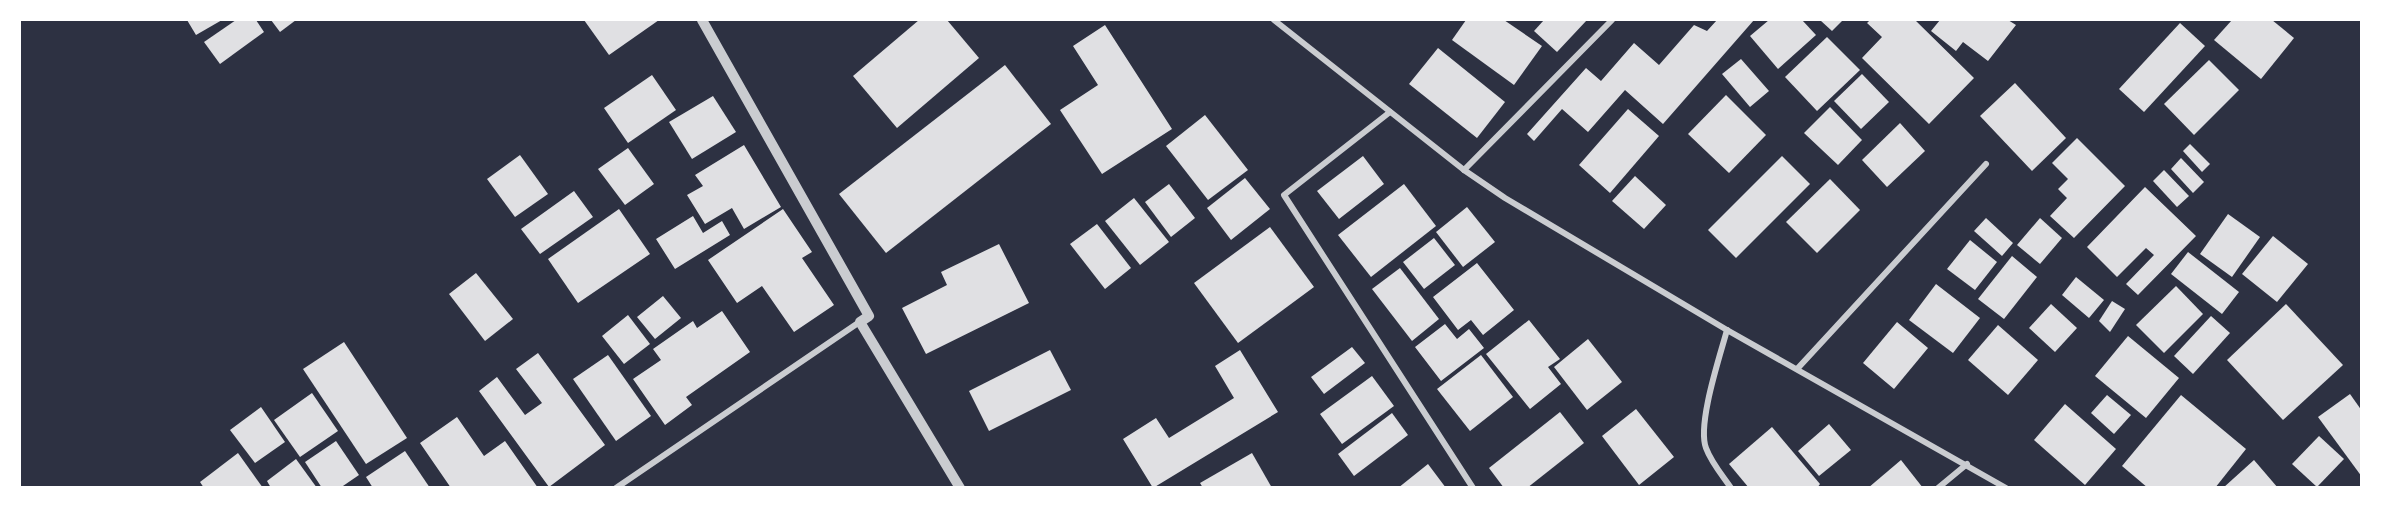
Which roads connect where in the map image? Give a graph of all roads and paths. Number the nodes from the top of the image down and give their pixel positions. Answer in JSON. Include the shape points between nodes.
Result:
{"nodes":[{"id":1,"x":702,"y":20,"type":"edge"},
{"id":2,"x":1274,"y":20,"type":"edge"},
{"id":3,"x":1612,"y":20,"type":"edge"},
{"id":4,"x":1390,"y":112,"type":"junction"},
{"id":5,"x":1986,"y":164,"type":"dead end"},
{"id":6,"x":1464,"y":170,"type":"junction"},
{"id":7,"x":865,"y":319,"type":"junction"},
{"id":8,"x":1727,"y":330,"type":"junction"},
{"id":9,"x":1798,"y":368,"type":"junction"},
{"id":10,"x":1966,"y":464,"type":"junction"},
{"id":11,"x":616,"y":488,"type":"edge"},
{"id":12,"x":960,"y":488,"type":"edge"},
{"id":13,"x":1473,"y":488,"type":"edge"},
{"id":14,"x":1731,"y":488,"type":"edge"},
{"id":15,"x":1938,"y":488,"type":"edge"},
{"id":16,"x":2006,"y":488,"type":"edge"}],
"edges":[{"from":1,"to":7,"type":"street"},
{"from":2,"to":4,"type":"street"},
{"from":3,"to":6,"type":"street"},
{"from":4,"to":6,"type":"street"},
{"from":4,"to":13,"type":"street","via":[[1284,195]]},
{"from":5,"to":9,"type":"street"},
{"from":6,"to":8,"type":"street"},
{"from":7,"to":11,"type":"street"},
{"from":7,"to":12,"type":"street"},
{"from":8,"to":9,"type":"street"},
{"from":8,"to":14,"type":"street","via":[[1704,435],[1711,459]]},
{"from":9,"to":10,"type":"street"},
{"from":10,"to":15,"type":"street"},
{"from":10,"to":16,"type":"street"}]}
